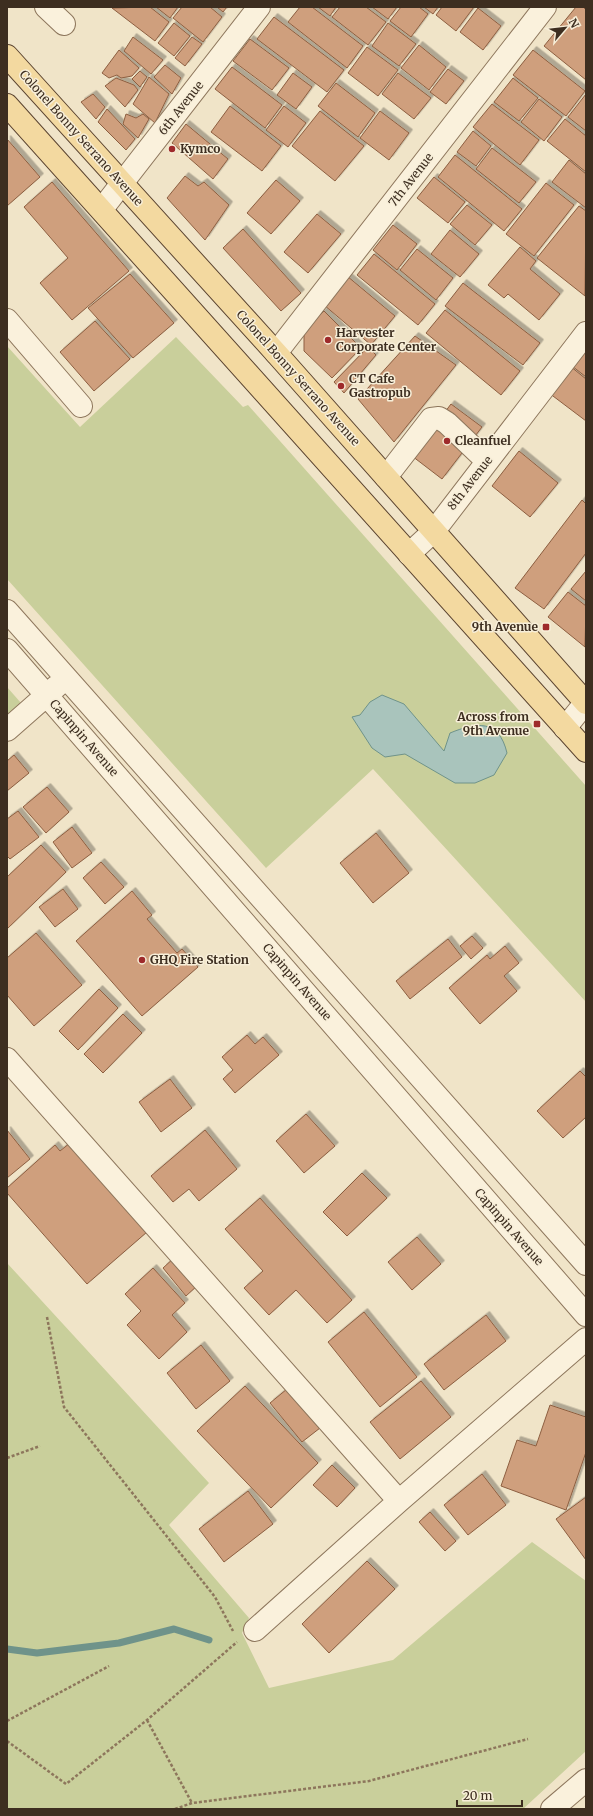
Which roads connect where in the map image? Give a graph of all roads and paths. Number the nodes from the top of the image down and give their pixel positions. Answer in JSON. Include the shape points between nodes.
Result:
{"nodes":[{"id":1,"x":46,"y":7,"type":"edge"},
{"id":2,"x":259,"y":7,"type":"edge"},
{"id":3,"x":545,"y":7,"type":"edge"},
{"id":4,"x":64,"y":24,"type":"dead end"},
{"id":5,"x":7,"y":56,"type":"edge"},
{"id":6,"x":7,"y":105,"type":"edge"},
{"id":7,"x":122,"y":185,"type":"junction"},
{"id":8,"x":102,"y":209,"type":"junction"},
{"id":9,"x":7,"y":320,"type":"edge"},
{"id":10,"x":586,"y":333,"type":"edge"},
{"id":11,"x":276,"y":353,"type":"junction"},
{"id":12,"x":81,"y":406,"type":"dead end"},
{"id":13,"x":487,"y":461,"type":"junction"},
{"id":14,"x":386,"y":477,"type":"junction"},
{"id":15,"x":434,"y":531,"type":"junction"},
{"id":16,"x":408,"y":554,"type":"junction"},
{"id":17,"x":7,"y":610,"type":"edge"},
{"id":18,"x":7,"y":650,"type":"edge"},
{"id":19,"x":66,"y":678,"type":"junction"},
{"id":20,"x":46,"y":695,"type":"junction"},
{"id":21,"x":586,"y":702,"type":"edge"},
{"id":22,"x":566,"y":728,"type":"junction"},
{"id":23,"x":7,"y":730,"type":"edge"},
{"id":24,"x":586,"y":751,"type":"edge"},
{"id":25,"x":7,"y":1059,"type":"edge"},
{"id":26,"x":586,"y":1264,"type":"edge"},
{"id":27,"x":586,"y":1315,"type":"edge"},
{"id":28,"x":47,"y":1316,"type":"dead end"},
{"id":29,"x":586,"y":1339,"type":"edge"},
{"id":30,"x":40,"y":1446,"type":"dead end"},
{"id":31,"x":7,"y":1458,"type":"edge"},
{"id":32,"x":399,"y":1501,"type":"junction"},
{"id":33,"x":242,"y":1635,"type":"junction"},
{"id":34,"x":109,"y":1666,"type":"dead end"},
{"id":35,"x":147,"y":1720,"type":"junction"},
{"id":36,"x":7,"y":1721,"type":"edge"},
{"id":37,"x":528,"y":1739,"type":"dead end"},
{"id":38,"x":7,"y":1741,"type":"edge"},
{"id":39,"x":586,"y":1780,"type":"edge"},
{"id":40,"x":192,"y":1803,"type":"junction"},
{"id":41,"x":175,"y":1809,"type":"edge"},
{"id":42,"x":552,"y":1809,"type":"edge"}],
"edges":[{"from":1,"to":4,"type":"street"},
{"from":2,"to":7,"type":"street","name":"6th Avenue"},
{"from":3,"to":11,"type":"street","name":"7th Avenue"},
{"from":5,"to":7,"type":"main road","name":"Colonel Bonny Serrano Avenue"},
{"from":6,"to":8,"type":"main road"},
{"from":7,"to":8,"type":"street","name":"6th Avenue"},
{"from":7,"to":11,"type":"main road","name":"Colonel Bonny Serrano Avenue"},
{"from":8,"to":16,"type":"main road"},
{"from":9,"to":12,"type":"street"},
{"from":10,"to":13,"type":"street","name":"8th Avenue"},
{"from":11,"to":14,"type":"main road","name":"Colonel Bonny Serrano Avenue"},
{"from":13,"to":14,"type":"street","via":[[439,418],[431,420]]},
{"from":13,"to":15,"type":"street","name":"8th Avenue"},
{"from":14,"to":15,"type":"main road","name":"Colonel Bonny Serrano Avenue"},
{"from":15,"to":16,"type":"street","name":"8th Avenue"},
{"from":15,"to":21,"type":"main road","name":"Colonel Bonny Serrano Avenue"},
{"from":16,"to":22,"type":"main road"},
{"from":17,"to":19,"type":"street"},
{"from":18,"to":20,"type":"street","name":"Capinpin Avenue"},
{"from":19,"to":20,"type":"street"},
{"from":19,"to":26,"type":"street"},
{"from":20,"to":23,"type":"street"},
{"from":20,"to":27,"type":"street","name":"Capinpin Avenue"},
{"from":21,"to":22,"type":"street"},
{"from":22,"to":24,"type":"main road"},
{"from":25,"to":32,"type":"street"},
{"from":28,"to":33,"type":"path","via":[[64,1407],[215,1597]]},
{"from":29,"to":32,"type":"street"},
{"from":30,"to":31,"type":"path"},
{"from":32,"to":33,"type":"street"},
{"from":33,"to":35,"type":"path"},
{"from":34,"to":36,"type":"path"},
{"from":35,"to":38,"type":"path","via":[[66,1784]]},
{"from":35,"to":40,"type":"path"},
{"from":37,"to":40,"type":"path","via":[[368,1781]]},
{"from":39,"to":42,"type":"street"},
{"from":40,"to":41,"type":"path"}]}
